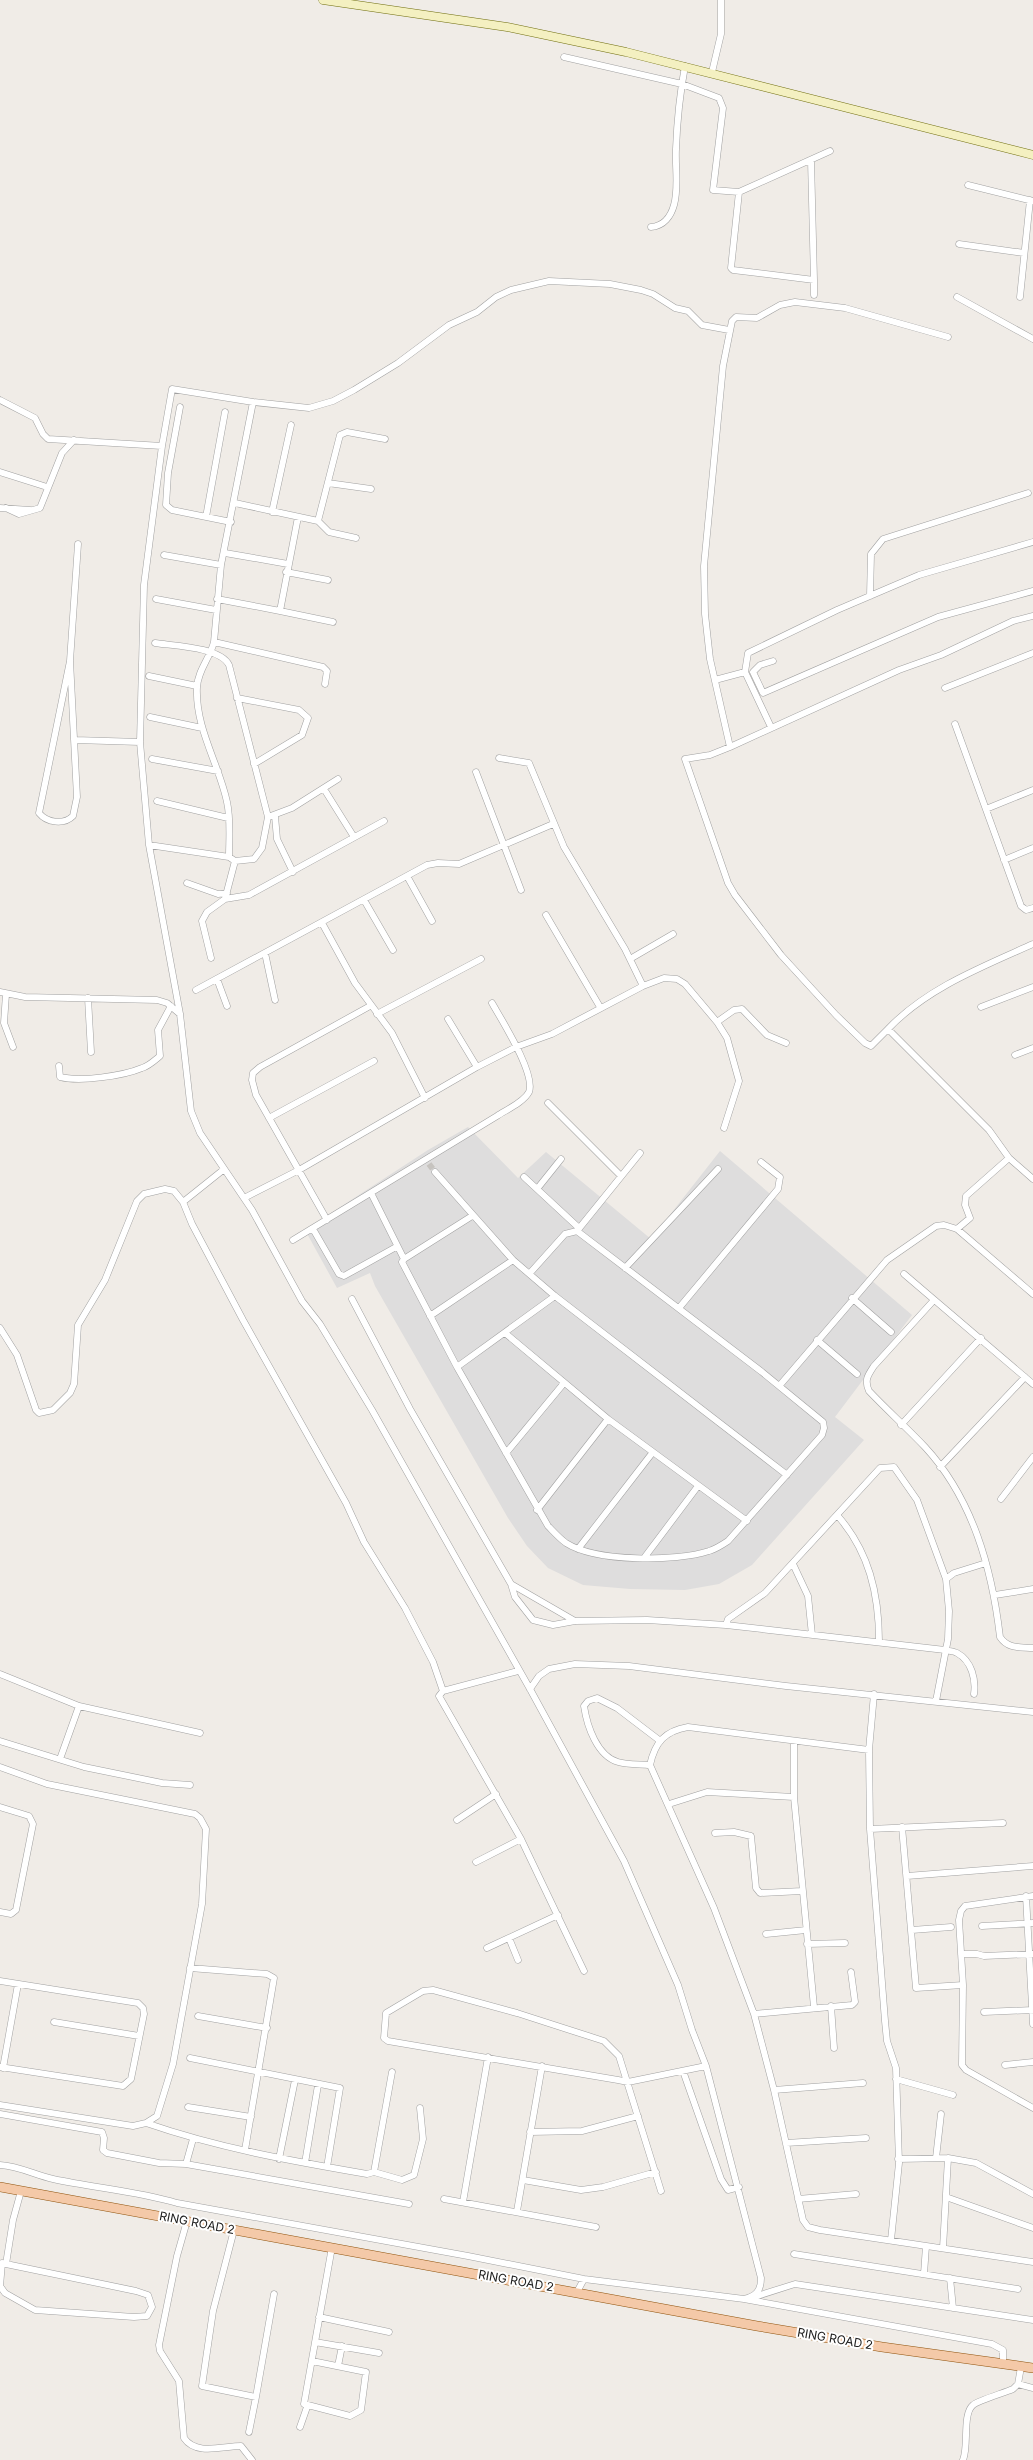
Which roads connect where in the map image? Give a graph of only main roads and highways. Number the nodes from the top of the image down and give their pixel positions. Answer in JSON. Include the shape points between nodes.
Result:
{"nodes":[{"id":1,"x":323,"y":0,"type":"edge"},
{"id":2,"x":1033,"y":155,"type":"edge"},
{"id":3,"x":0,"y":2186,"type":"edge"},
{"id":4,"x":1033,"y":2368,"type":"edge"}],
"edges":[{"from":1,"to":2,"type":"main road","via":[[507,27],[712,72]]},
{"from":3,"to":4,"type":"main road","name":"RING ROAD 2","via":[[757,2326]]}]}
